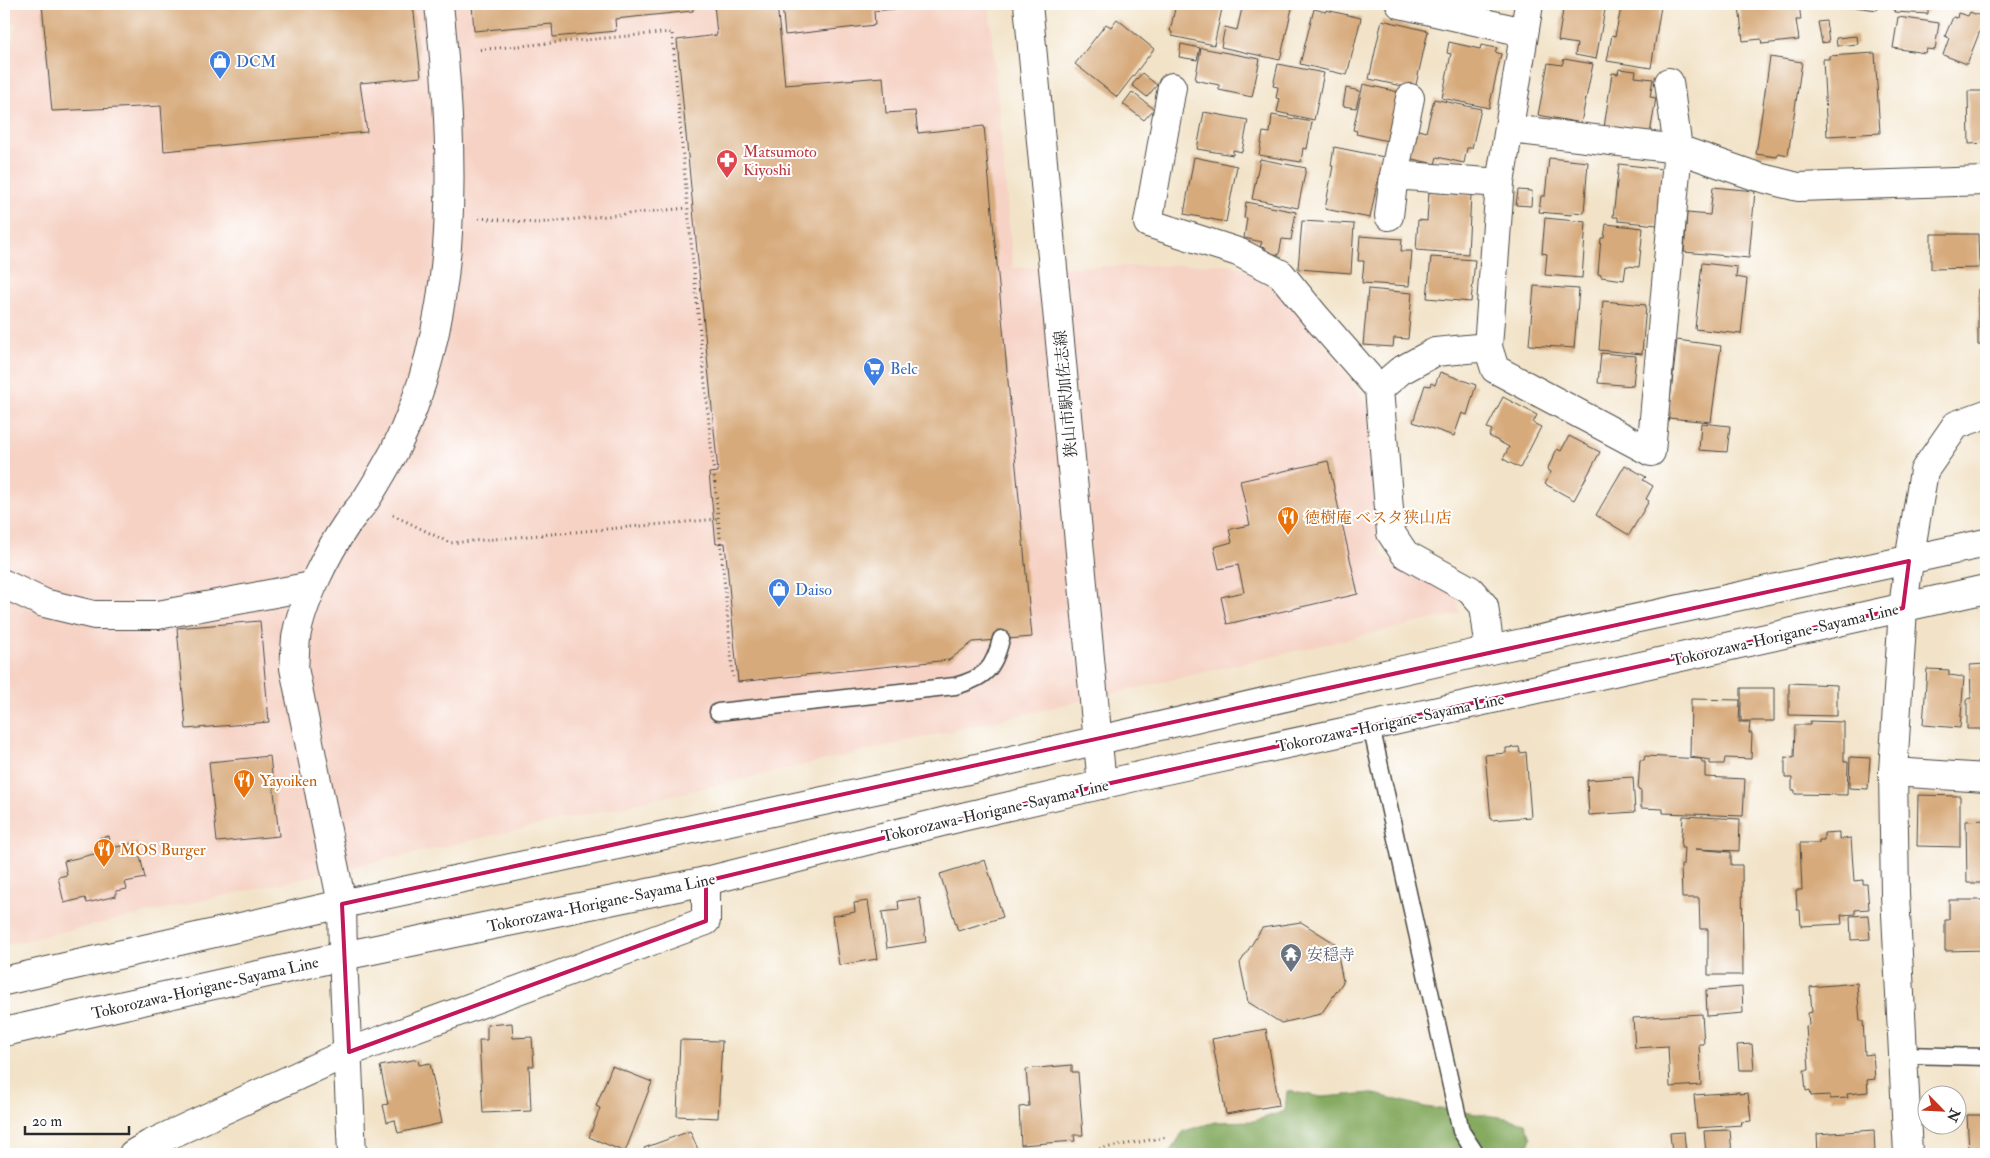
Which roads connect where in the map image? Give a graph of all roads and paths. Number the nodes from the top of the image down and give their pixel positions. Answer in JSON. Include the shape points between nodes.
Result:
{"nodes":[{"id":1,"x":439,"y":4,"type":"edge"},
{"id":2,"x":1028,"y":4,"type":"edge"},
{"id":3,"x":1400,"y":4,"type":"edge"},
{"id":4,"x":1529,"y":4,"type":"edge"},
{"id":5,"x":1524,"y":32,"type":"junction"},
{"id":6,"x":4,"y":36,"type":"edge"},
{"id":7,"x":4,"y":43,"type":"edge"},
{"id":8,"x":444,"y":53,"type":"junction"},
{"id":9,"x":1669,"y":82,"type":"dead end"},
{"id":10,"x":1172,"y":87,"type":"dead end"},
{"id":11,"x":1410,"y":98,"type":"dead end"},
{"id":12,"x":1510,"y":129,"type":"junction"},
{"id":13,"x":1678,"y":149,"type":"junction"},
{"id":14,"x":1394,"y":175,"type":"junction"},
{"id":15,"x":1986,"y":181,"type":"edge"},
{"id":16,"x":1500,"y":183,"type":"junction"},
{"id":17,"x":450,"y":196,"type":"junction"},
{"id":18,"x":687,"y":208,"type":"junction"},
{"id":19,"x":1389,"y":216,"type":"dead end"},
{"id":20,"x":1488,"y":347,"type":"junction"},
{"id":21,"x":1379,"y":389,"type":"junction"},
{"id":22,"x":1986,"y":414,"type":"edge"},
{"id":23,"x":365,"y":501,"type":"junction"},
{"id":24,"x":719,"y":519,"type":"junction"},
{"id":25,"x":1986,"y":543,"type":"edge"},
{"id":26,"x":1909,"y":561,"type":"junction"},
{"id":27,"x":4,"y":584,"type":"edge"},
{"id":28,"x":312,"y":586,"type":"junction"},
{"id":29,"x":1986,"y":589,"type":"edge"},
{"id":30,"x":1903,"y":608,"type":"junction"},
{"id":31,"x":1001,"y":639,"type":"dead end"},
{"id":32,"x":1490,"y":650,"type":"junction"},
{"id":33,"x":733,"y":677,"type":"dead end"},
{"id":34,"x":718,"y":712,"type":"dead end"},
{"id":35,"x":1371,"y":726,"type":"junction"},
{"id":36,"x":1097,"y":740,"type":"junction"},
{"id":37,"x":1893,"y":772,"type":"junction"},
{"id":38,"x":1986,"y":778,"type":"edge"},
{"id":39,"x":1102,"y":785,"type":"junction"},
{"id":40,"x":706,"y":881,"type":"junction"},
{"id":41,"x":342,"y":904,"type":"junction"},
{"id":42,"x":343,"y":956,"type":"junction"},
{"id":43,"x":4,"y":981,"type":"edge"},
{"id":44,"x":4,"y":1032,"type":"edge"},
{"id":45,"x":349,"y":1052,"type":"junction"},
{"id":46,"x":1904,"y":1055,"type":"junction"},
{"id":47,"x":1986,"y":1057,"type":"edge"},
{"id":48,"x":1167,"y":1137,"type":"dead end"},
{"id":49,"x":133,"y":1154,"type":"edge"},
{"id":50,"x":352,"y":1154,"type":"edge"},
{"id":51,"x":1070,"y":1154,"type":"edge"},
{"id":52,"x":1476,"y":1154,"type":"edge"},
{"id":53,"x":1908,"y":1154,"type":"edge"}],
"edges":[{"from":1,"to":8,"type":"street"},
{"from":2,"to":36,"type":"street","name":"狭山市駅加佐志線"},
{"from":3,"to":5,"type":"street"},
{"from":4,"to":5,"type":"street"},
{"from":5,"to":12,"type":"street"},
{"from":6,"to":7,"type":"path"},
{"from":8,"to":17,"type":"street"},
{"from":8,"to":18,"type":"path","via":[[672,32]]},
{"from":9,"to":13,"type":"street"},
{"from":10,"to":21,"type":"street","via":[[1148,223],[1238,252],[1281,274]]},
{"from":11,"to":14,"type":"street"},
{"from":12,"to":13,"type":"street"},
{"from":12,"to":16,"type":"street"},
{"from":13,"to":15,"type":"street","via":[[1798,187]]},
{"from":13,"to":20,"type":"street","via":[[1651,452],[1495,369]]},
{"from":14,"to":16,"type":"street"},
{"from":14,"to":19,"type":"street"},
{"from":16,"to":20,"type":"street"},
{"from":17,"to":18,"type":"path","via":[[469,197],[468,218],[537,222]]},
{"from":17,"to":23,"type":"street","via":[[440,309],[420,386],[394,452]]},
{"from":18,"to":24,"type":"path"},
{"from":20,"to":21,"type":"street","via":[[1435,352],[1400,370]]},
{"from":21,"to":32,"type":"street","via":[[1392,533],[1405,554],[1470,590],[1484,606]]},
{"from":22,"to":26,"type":"street","via":[[1956,425],[1924,471]]},
{"from":23,"to":24,"type":"path","via":[[450,543]]},
{"from":23,"to":28,"type":"street","via":[[346,525]]},
{"from":24,"to":33,"type":"path"},
{"from":25,"to":26,"type":"street"},
{"from":26,"to":30,"type":"street"},
{"from":26,"to":32,"type":"street"},
{"from":27,"to":28,"type":"street","via":[[44,603],[94,615],[158,615]]},
{"from":28,"to":41,"type":"street","via":[[296,637],[294,668]]},
{"from":29,"to":30,"type":"street","name":"Tokorozawa-Horigane-Sayama Line"},
{"from":30,"to":35,"type":"street","name":"Tokorozawa-Horigane-Sayama Line"},
{"from":30,"to":37,"type":"street"},
{"from":31,"to":34,"type":"lane","via":[[989,668],[975,681],[955,686]]},
{"from":32,"to":36,"type":"street"},
{"from":35,"to":39,"type":"street","name":"Tokorozawa-Horigane-Sayama Line"},
{"from":35,"to":52,"type":"lane","via":[[1462,1131]]},
{"from":36,"to":39,"type":"street","name":"狭山市駅加佐志線"},
{"from":36,"to":41,"type":"street"},
{"from":37,"to":38,"type":"street"},
{"from":37,"to":46,"type":"street","via":[[1895,894]]},
{"from":39,"to":40,"type":"street","name":"Tokorozawa-Horigane-Sayama Line"},
{"from":40,"to":42,"type":"street","name":"Tokorozawa-Horigane-Sayama Line"},
{"from":40,"to":45,"type":"street","via":[[706,921]]},
{"from":41,"to":42,"type":"street"},
{"from":41,"to":43,"type":"street"},
{"from":42,"to":44,"type":"street","name":"Tokorozawa-Horigane-Sayama Line"},
{"from":42,"to":45,"type":"street"},
{"from":45,"to":49,"type":"street"},
{"from":45,"to":50,"type":"street"},
{"from":46,"to":47,"type":"lane"},
{"from":46,"to":53,"type":"street"},
{"from":48,"to":51,"type":"path"}]}
